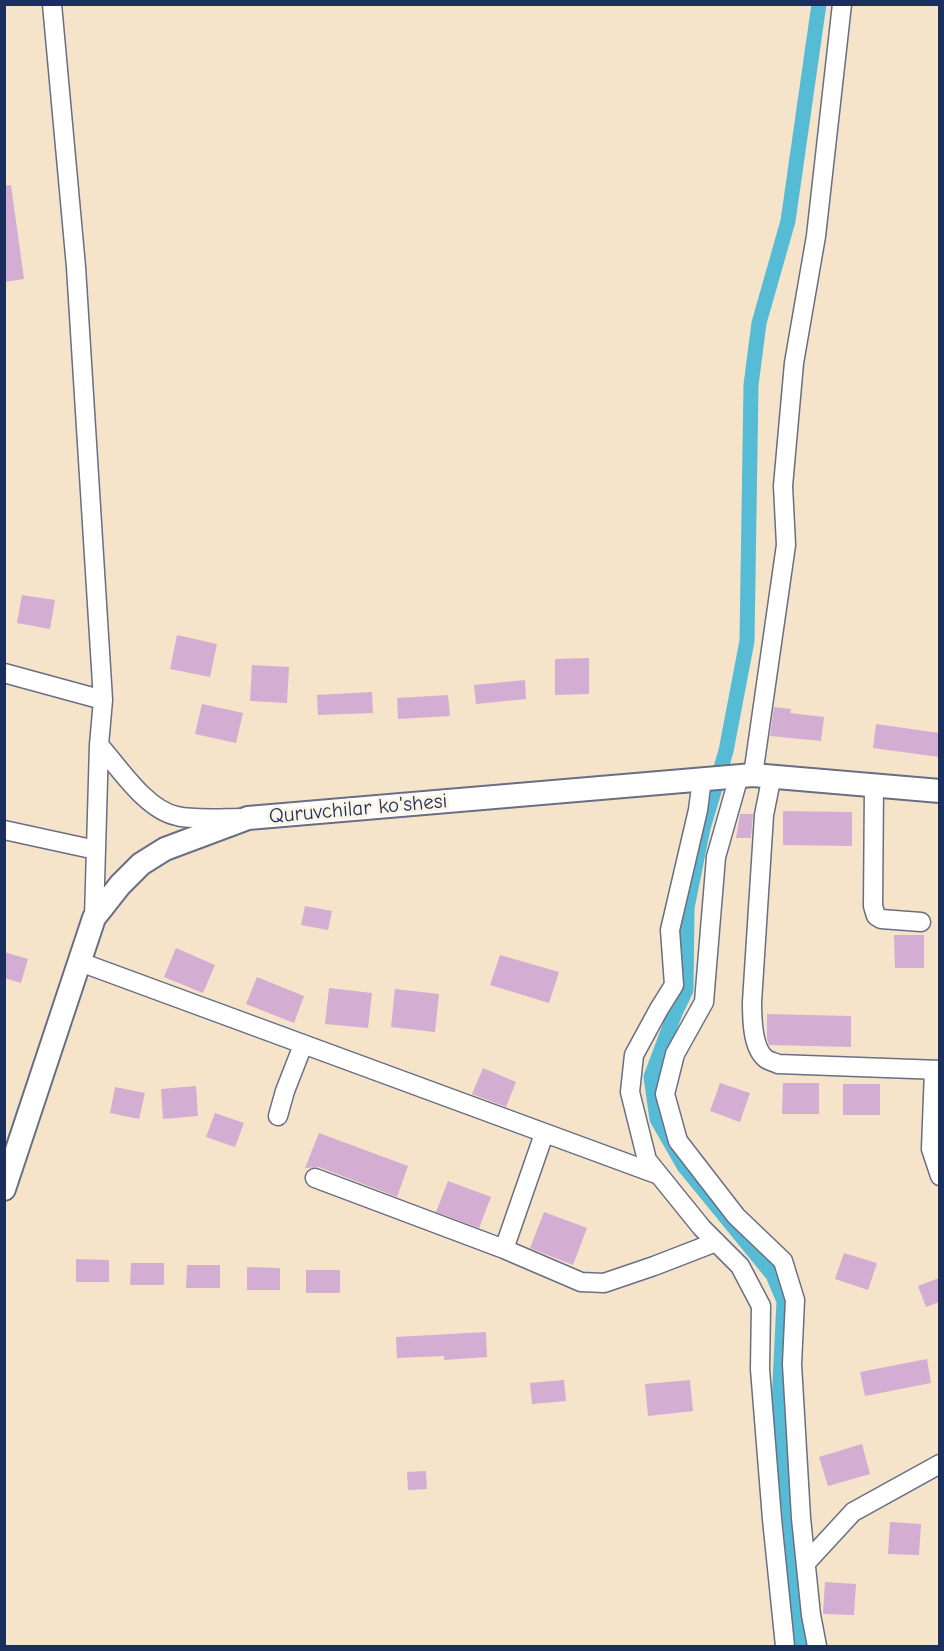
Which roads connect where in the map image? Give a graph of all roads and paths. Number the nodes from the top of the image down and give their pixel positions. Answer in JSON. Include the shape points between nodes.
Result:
{"nodes":[{"id":1,"x":52,"y":4,"type":"edge"},
{"id":2,"x":842,"y":4,"type":"edge"},
{"id":3,"x":4,"y":673,"type":"edge"},
{"id":4,"x":103,"y":700,"type":"junction"},
{"id":5,"x":99,"y":745,"type":"junction"},
{"id":6,"x":735,"y":777,"type":"junction"},
{"id":7,"x":874,"y":785,"type":"junction"},
{"id":8,"x":939,"y":791,"type":"edge"},
{"id":9,"x":248,"y":818,"type":"junction"},
{"id":10,"x":4,"y":830,"type":"edge"},
{"id":11,"x":96,"y":850,"type":"junction"},
{"id":12,"x":94,"y":918,"type":"junction"},
{"id":13,"x":921,"y":922,"type":"dead end"},
{"id":14,"x":80,"y":962,"type":"junction"},
{"id":15,"x":303,"y":1045,"type":"junction"},
{"id":16,"x":937,"y":1070,"type":"edge"},
{"id":17,"x":278,"y":1116,"type":"dead end"},
{"id":18,"x":544,"y":1134,"type":"junction"},
{"id":19,"x":659,"y":1175,"type":"junction"},
{"id":20,"x":939,"y":1176,"type":"edge"},
{"id":21,"x":315,"y":1178,"type":"dead end"},
{"id":22,"x":4,"y":1189,"type":"edge"},
{"id":23,"x":716,"y":1242,"type":"junction"},
{"id":24,"x":504,"y":1249,"type":"junction"},
{"id":25,"x":939,"y":1464,"type":"edge"},
{"id":26,"x":787,"y":1518,"type":"junction"},
{"id":27,"x":806,"y":1563,"type":"junction"},
{"id":28,"x":785,"y":1647,"type":"edge"},
{"id":29,"x":817,"y":1647,"type":"edge"}],
"edges":[{"from":1,"to":4,"type":"street","via":[[76,267]]},
{"from":2,"to":6,"type":"street","via":[[816,236],[794,363],[783,486],[786,544]]},
{"from":3,"to":4,"type":"street"},
{"from":4,"to":5,"type":"street"},
{"from":5,"to":9,"type":"street","via":[[156,807],[176,816]]},
{"from":5,"to":11,"type":"street"},
{"from":6,"to":7,"type":"main road","name":"Quruvchilar ko'shesi"},
{"from":6,"to":9,"type":"main road","name":"Quruvchilar ko'shesi"},
{"from":6,"to":16,"type":"street","via":[[764,815],[752,1002],[753,1030],[759,1050],[778,1064]]},
{"from":6,"to":19,"type":"street","via":[[698,810],[670,930],[674,985],[634,1055],[630,1092],[647,1160]]},
{"from":6,"to":26,"type":"street","via":[[716,857],[704,1002],[675,1054],[665,1094],[678,1141],[736,1216],[783,1261],[795,1300]]},
{"from":7,"to":8,"type":"main road","name":"Quruvchilar ko'shesi"},
{"from":7,"to":13,"type":"street","via":[[876,916]]},
{"from":9,"to":12,"type":"main road","name":"Quruvchilar ko'shesi","via":[[165,849],[141,864]]},
{"from":10,"to":11,"type":"street"},
{"from":11,"to":12,"type":"street"},
{"from":12,"to":14,"type":"main road","name":"Quruvchilar ko'shesi"},
{"from":14,"to":15,"type":"street"},
{"from":14,"to":22,"type":"main road","name":"Quruvchilar ko'shesi"},
{"from":15,"to":17,"type":"street"},
{"from":15,"to":18,"type":"street"},
{"from":16,"to":20,"type":"street","via":[[931,1149]]},
{"from":18,"to":19,"type":"street"},
{"from":18,"to":24,"type":"street"},
{"from":19,"to":23,"type":"street"},
{"from":21,"to":24,"type":"street"},
{"from":23,"to":24,"type":"street","via":[[604,1283],[582,1282]]},
{"from":23,"to":26,"type":"street","via":[[740,1266],[761,1306],[760,1369]]},
{"from":25,"to":27,"type":"street","via":[[853,1512]]},
{"from":26,"to":27,"type":"street"},
{"from":26,"to":28,"type":"street"},
{"from":27,"to":29,"type":"street"}]}
